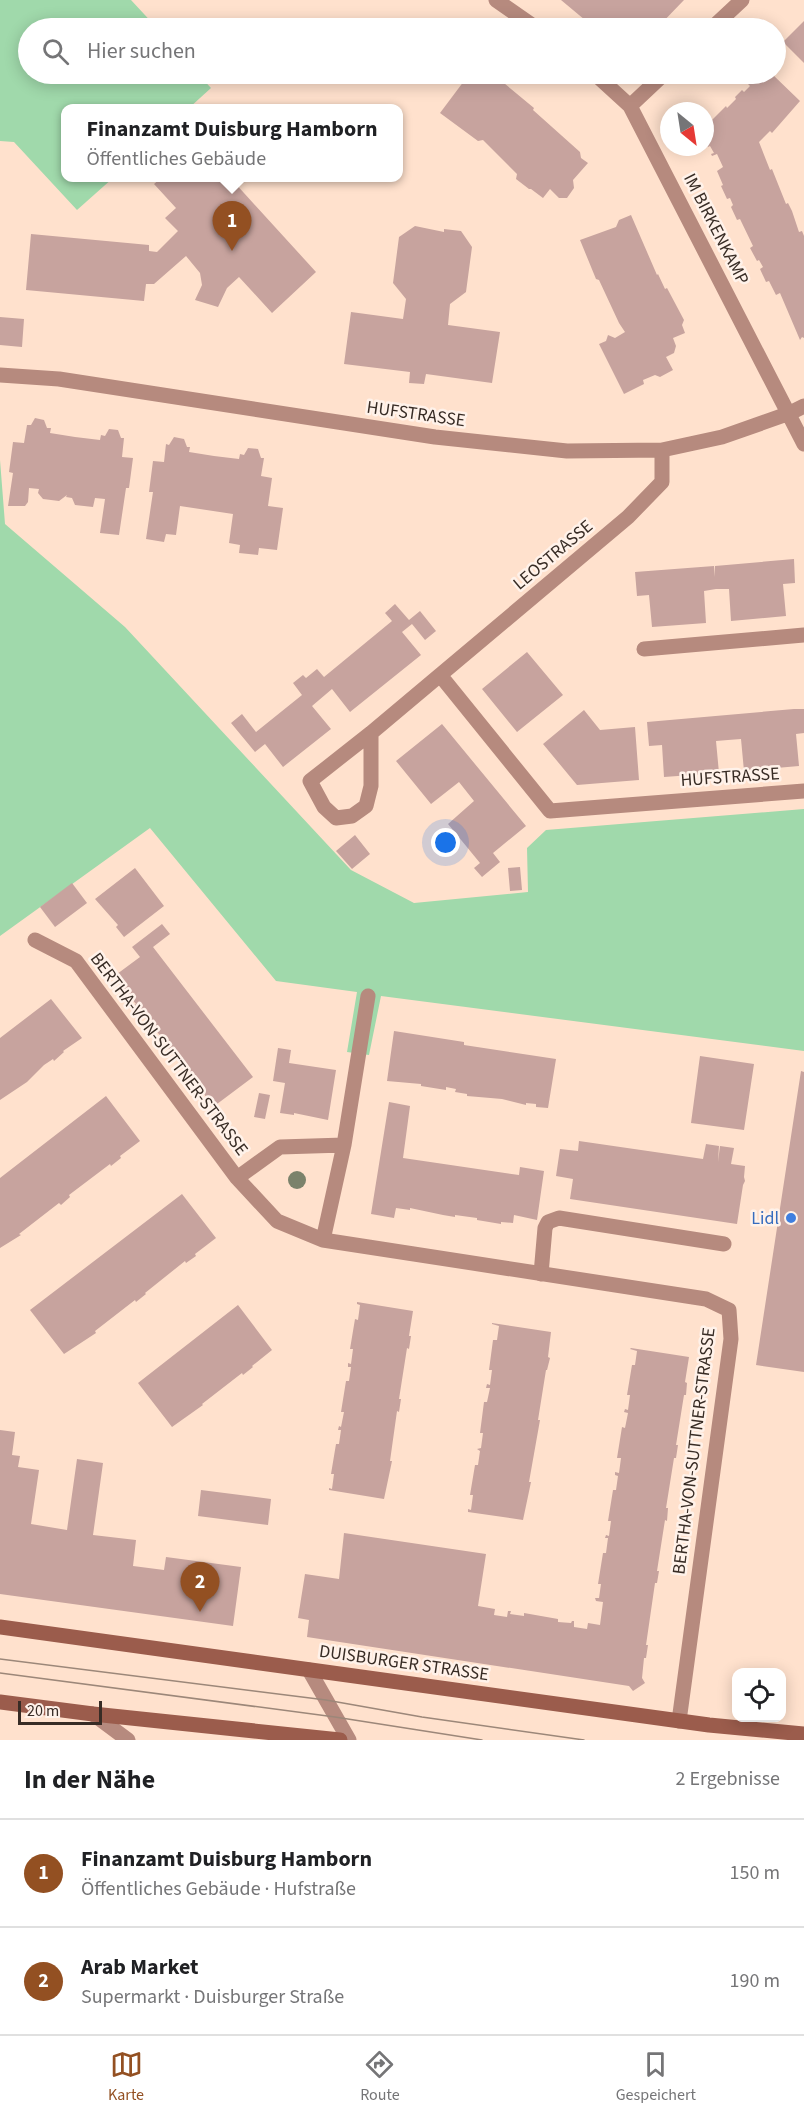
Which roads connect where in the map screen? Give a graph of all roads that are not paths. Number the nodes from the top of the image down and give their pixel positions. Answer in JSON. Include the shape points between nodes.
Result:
{"nodes":[{"id":1,"x":496,"y":0,"type":"edge"},
{"id":2,"x":742,"y":0,"type":"edge"},
{"id":3,"x":522,"y":18,"type":"edge"},
{"id":4,"x":723,"y":18,"type":"edge"},
{"id":5,"x":606,"y":84,"type":"edge"},
{"id":6,"x":653,"y":84,"type":"edge"},
{"id":7,"x":630,"y":106,"type":"junction"},
{"id":8,"x":0,"y":375,"type":"edge"},
{"id":9,"x":804,"y":406,"type":"edge"},
{"id":10,"x":790,"y":413,"type":"junction"},
{"id":11,"x":804,"y":444,"type":"edge"},
{"id":12,"x":662,"y":450,"type":"junction"},
{"id":13,"x":804,"y":635,"type":"edge"},
{"id":14,"x":644,"y":649,"type":"dead end"},
{"id":15,"x":440,"y":675,"type":"junction"},
{"id":16,"x":371,"y":733,"type":"junction"},
{"id":17,"x":804,"y":791,"type":"edge"},
{"id":18,"x":34,"y":940,"type":"dead end"},
{"id":19,"x":368,"y":996,"type":"dead end"},
{"id":20,"x":344,"y":1145,"type":"junction"},
{"id":21,"x":237,"y":1178,"type":"junction"},
{"id":22,"x":323,"y":1240,"type":"junction"},
{"id":23,"x":724,"y":1244,"type":"dead end"},
{"id":24,"x":541,"y":1274,"type":"junction"},
{"id":25,"x":0,"y":1627,"type":"edge"},
{"id":26,"x":309,"y":1670,"type":"junction"},
{"id":27,"x":0,"y":1702,"type":"edge"},
{"id":28,"x":93,"y":1714,"type":"junction"},
{"id":29,"x":679,"y":1720,"type":"junction"},
{"id":30,"x":804,"y":1734,"type":"edge"},
{"id":31,"x":291,"y":1738,"type":"edge"},
{"id":32,"x":128,"y":1740,"type":"edge"},
{"id":33,"x":340,"y":1740,"type":"edge"},
{"id":34,"x":350,"y":1740,"type":"edge"}],
"edges":[{"from":1,"to":3,"type":"street"},
{"from":2,"to":4,"type":"street"},
{"from":5,"to":7,"type":"street","name":"IM BIRKENKAMP"},
{"from":6,"to":7,"type":"street"},
{"from":7,"to":10,"type":"street","name":"IM BIRKENKAMP"},
{"from":8,"to":12,"type":"street","name":"HUFSTRASSE","via":[[59,379],[435,437],[567,451]]},
{"from":9,"to":10,"type":"street","name":"HUFSTRASSE"},
{"from":10,"to":11,"type":"street"},
{"from":10,"to":12,"type":"street","name":"HUFSTRASSE","via":[[722,437]]},
{"from":12,"to":15,"type":"street","name":"LEOSTRASSE","via":[[662,482],[628,517]]},
{"from":13,"to":14,"type":"street"},
{"from":15,"to":16,"type":"street","name":"LEOSTRASSE"},
{"from":15,"to":17,"type":"street","name":"HUFSTRASSE","via":[[550,811]]},
{"from":16,"to":16,"type":"street","name":"LEOSTRASSE","via":[[309,781],[324,807],[336,818],[352,816],[366,806],[371,786]]},
{"from":18,"to":21,"type":"street","name":"BERTHA-VON-SUTTNER-STRASSE","via":[[76,961]]},
{"from":19,"to":20,"type":"street"},
{"from":20,"to":21,"type":"street","name":"BERTHA-VON-SUTTNER-STRASSE","via":[[279,1147]]},
{"from":20,"to":22,"type":"street"},
{"from":21,"to":22,"type":"street","name":"BERTHA-VON-SUTTNER-STRASSE","via":[[277,1221]]},
{"from":22,"to":24,"type":"street","name":"BERTHA-VON-SUTTNER-STRASSE"},
{"from":23,"to":24,"type":"street","via":[[559,1218],[548,1222],[545,1228]]},
{"from":24,"to":29,"type":"street","name":"BERTHA-VON-SUTTNER-STRASSE","via":[[706,1299],[729,1311],[731,1339]]},
{"from":25,"to":26,"type":"main road","name":"DUISBURGER STRASSE"},
{"from":26,"to":29,"type":"main road","name":"DUISBURGER STRASSE"},
{"from":26,"to":34,"type":"street"},
{"from":27,"to":28,"type":"main road"},
{"from":28,"to":31,"type":"main road"},
{"from":28,"to":32,"type":"street"},
{"from":29,"to":30,"type":"main road","name":"DUISBURGER STRASSE"},
{"from":31,"to":33,"type":"main road"}]}
